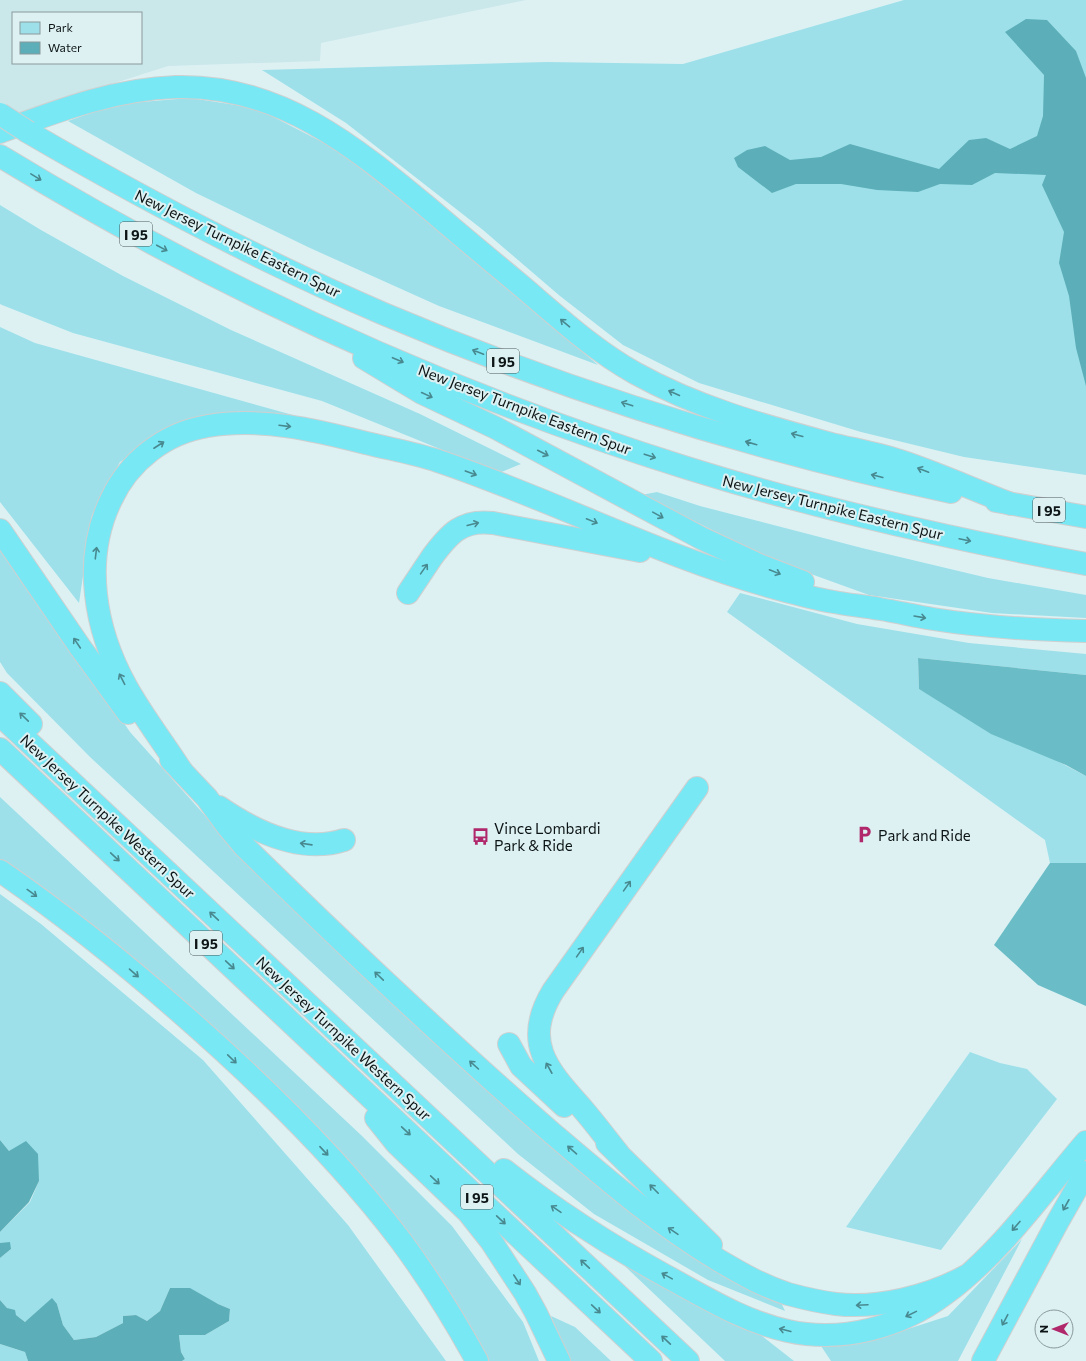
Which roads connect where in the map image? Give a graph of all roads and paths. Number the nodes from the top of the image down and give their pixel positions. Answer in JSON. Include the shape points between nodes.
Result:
{"nodes":[{"id":1,"x":0,"y":114,"type":"edge"},
{"id":2,"x":0,"y":132,"type":"edge"},
{"id":3,"x":1,"y":156,"type":"edge"},
{"id":4,"x":273,"y":304,"type":"junction"},
{"id":5,"x":1011,"y":504,"type":"junction"},
{"id":6,"x":1086,"y":517,"type":"edge"},
{"id":7,"x":0,"y":530,"type":"edge"},
{"id":8,"x":1086,"y":564,"type":"edge"},
{"id":9,"x":713,"y":568,"type":"junction"},
{"id":10,"x":408,"y":593,"type":"dead end"},
{"id":11,"x":882,"y":609,"type":"junction"},
{"id":12,"x":1056,"y":630,"type":"junction"},
{"id":13,"x":1086,"y":631,"type":"edge"},
{"id":14,"x":1086,"y":635,"type":"edge"},
{"id":15,"x":0,"y":693,"type":"edge"},
{"id":16,"x":0,"y":715,"type":"edge"},
{"id":17,"x":0,"y":749,"type":"edge"},
{"id":18,"x":0,"y":770,"type":"edge"},
{"id":19,"x":181,"y":770,"type":"junction"},
{"id":20,"x":697,"y":788,"type":"dead end"},
{"id":21,"x":207,"y":798,"type":"junction"},
{"id":22,"x":86,"y":830,"type":"junction"},
{"id":23,"x":344,"y":840,"type":"dead end"},
{"id":24,"x":0,"y":871,"type":"edge"},
{"id":25,"x":174,"y":878,"type":"junction"},
{"id":26,"x":509,"y":1044,"type":"dead end"},
{"id":27,"x":326,"y":1056,"type":"junction"},
{"id":28,"x":406,"y":1096,"type":"junction"},
{"id":29,"x":1086,"y":1142,"type":"edge"},
{"id":30,"x":618,"y":1153,"type":"junction"},
{"id":31,"x":1086,"y":1172,"type":"edge"},
{"id":32,"x":730,"y":1267,"type":"junction"},
{"id":33,"x":966,"y":1276,"type":"junction"},
{"id":34,"x":477,"y":1361,"type":"edge"},
{"id":35,"x":559,"y":1361,"type":"edge"},
{"id":36,"x":651,"y":1361,"type":"edge"},
{"id":37,"x":688,"y":1361,"type":"edge"},
{"id":38,"x":983,"y":1361,"type":"edge"}],
"edges":[{"from":5,"to":1,"type":"highway","name":"New Jersey Turnpike Eastern Spur","number":"I 95","one_way":true,"bridge":true,"via":[[888,478],[765,447],[647,411],[501,361],[384,314],[258,256],[108,178]]},
{"from":5,"to":2,"type":"highway","one_way":true,"via":[[899,460],[735,417],[693,401],[645,378],[583,338],[368,159],[297,114],[253,96],[216,89],[156,89],[93,100]]},
{"from":3,"to":4,"type":"highway","name":"New Jersey Turnpike Eastern Spur","number":"I 95","one_way":true,"via":[[157,245]]},
{"from":4,"to":8,"type":"highway","name":"New Jersey Turnpike Eastern Spur","number":"I 95","one_way":true,"via":[[461,386],[542,418],[669,462],[886,522]]},
{"from":4,"to":11,"type":"highway","one_way":true,"via":[[422,393],[496,428],[739,557],[779,574]]},
{"from":5,"to":6,"type":"highway","name":"New Jersey Turnpike Eastern Spur","number":"I 95"},
{"from":19,"to":7,"type":"highway","one_way":true,"via":[[144,734],[122,706]]},
{"from":10,"to":9,"type":"highway","one_way":true,"via":[[450,535],[464,526],[477,522],[626,548]]},
{"from":9,"to":11,"type":"highway","via":[[813,598]]},
{"from":19,"to":9,"type":"highway","one_way":true,"via":[[138,707],[116,666],[100,619],[95,589],[100,530],[118,486],[139,460],[166,440],[181,433],[221,424],[267,424],[317,431],[435,460]]},
{"from":11,"to":12,"type":"highway","one_way":true,"via":[[936,619]]},
{"from":12,"to":13,"type":"highway"},
{"from":12,"to":14,"type":"highway"},
{"from":25,"to":15,"type":"highway","one_way":true,"via":[[122,810]]},
{"from":16,"to":25,"type":"highway","name":"New Jersey Turnpike Western Spur","number":"I 95"},
{"from":17,"to":22,"type":"highway","name":"New Jersey Turnpike Western Spur","number":"I 95"},
{"from":18,"to":22,"type":"highway"},
{"from":19,"to":21,"type":"highway"},
{"from":30,"to":20,"type":"highway","one_way":true,"via":[[569,1096],[547,1065],[539,1036],[540,1018],[553,991]]},
{"from":23,"to":21,"type":"highway","one_way":true,"via":[[318,845],[285,840],[240,821]]},
{"from":32,"to":21,"type":"highway","one_way":true,"via":[[638,1206],[486,1076],[249,850]]},
{"from":22,"to":27,"type":"highway","name":"New Jersey Turnpike Western Spur","number":"I 95","one_way":true},
{"from":24,"to":34,"type":"highway","one_way":true,"via":[[130,969],[231,1058],[298,1123],[353,1183],[400,1240],[438,1295]]},
{"from":28,"to":25,"type":"highway","name":"New Jersey Turnpike Western Spur","number":"I 95","one_way":true},
{"from":26,"to":30,"type":"highway","via":[[527,1072]]},
{"from":27,"to":35,"type":"highway","one_way":true,"via":[[396,1143],[468,1212],[491,1241],[525,1293]]},
{"from":27,"to":36,"type":"highway","name":"New Jersey Turnpike Western Spur","number":"I 95","one_way":true},
{"from":33,"to":28,"type":"highway","one_way":true,"via":[[934,1301],[879,1328],[828,1334],[802,1333],[772,1326],[708,1298],[595,1235],[528,1189]]},
{"from":37,"to":28,"type":"highway","name":"New Jersey Turnpike Western Spur","number":"I 95","one_way":true},
{"from":29,"to":33,"type":"highway","one_way":true,"via":[[1005,1238]]},
{"from":32,"to":30,"type":"highway","one_way":true},
{"from":31,"to":38,"type":"highway","one_way":true},
{"from":33,"to":32,"type":"highway","one_way":true,"via":[[942,1288],[903,1299],[851,1305],[788,1294],[755,1281]]}]}
